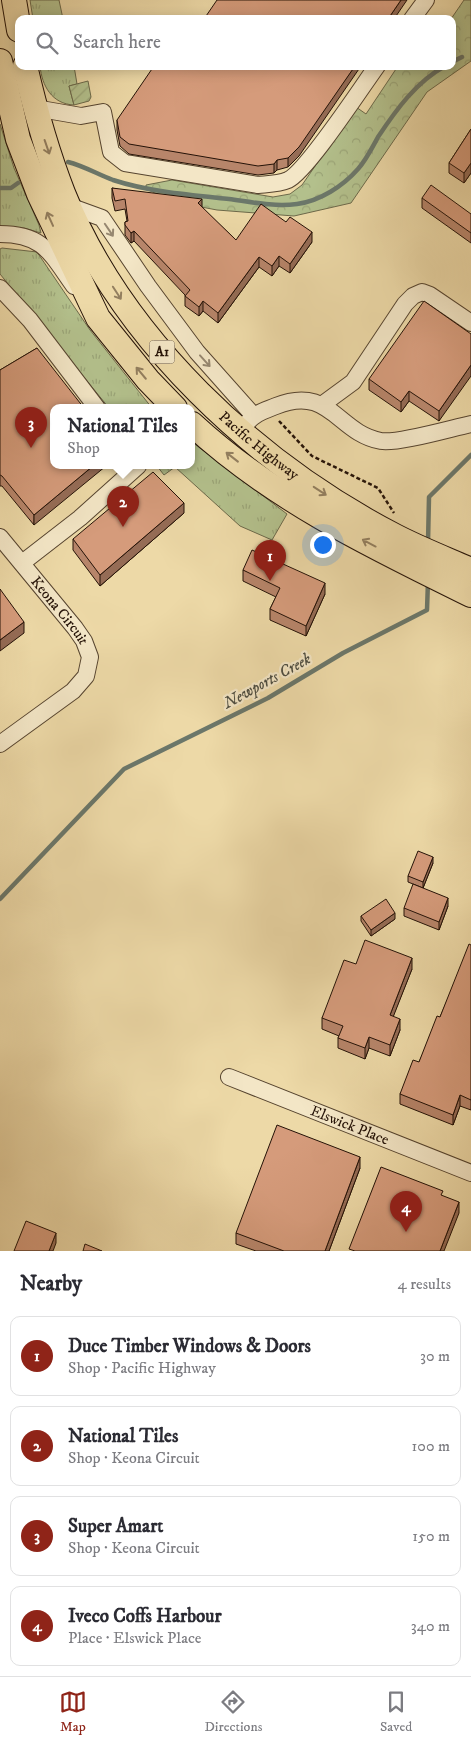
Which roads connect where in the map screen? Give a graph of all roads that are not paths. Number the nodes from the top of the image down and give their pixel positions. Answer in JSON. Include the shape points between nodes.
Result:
{"nodes":[{"id":1,"x":14,"y":0,"type":"edge"},
{"id":2,"x":426,"y":0,"type":"edge"},
{"id":3,"x":16,"y":15,"type":"edge"},
{"id":4,"x":415,"y":15,"type":"edge"},
{"id":5,"x":0,"y":61,"type":"edge"},
{"id":6,"x":26,"y":70,"type":"edge"},
{"id":7,"x":374,"y":70,"type":"edge"},
{"id":8,"x":35,"y":108,"type":"junction"},
{"id":9,"x":0,"y":234,"type":"edge"},
{"id":10,"x":0,"y":288,"type":"edge"},
{"id":11,"x":98,"y":318,"type":"junction"},
{"id":12,"x":471,"y":324,"type":"edge"},
{"id":13,"x":93,"y":404,"type":"edge"},
{"id":14,"x":171,"y":404,"type":"edge"},
{"id":15,"x":323,"y":404,"type":"junction"},
{"id":16,"x":254,"y":418,"type":"junction"},
{"id":17,"x":471,"y":424,"type":"edge"},
{"id":18,"x":195,"y":426,"type":"edge"},
{"id":19,"x":135,"y":469,"type":"edge"},
{"id":20,"x":0,"y":537,"type":"edge"},
{"id":21,"x":413,"y":556,"type":"junction"},
{"id":22,"x":22,"y":563,"type":"junction"},
{"id":23,"x":456,"y":571,"type":"edge"},
{"id":24,"x":471,"y":595,"type":"edge"},
{"id":25,"x":0,"y":744,"type":"edge"},
{"id":26,"x":230,"y":1077,"type":"dead end"},
{"id":27,"x":471,"y":1173,"type":"edge"}],
"edges":[{"from":1,"to":3,"type":"highway"},
{"from":2,"to":4,"type":"street"},
{"from":11,"to":5,"type":"highway","number":"A1","one_way":true,"via":[[39,194],[18,139]]},
{"from":6,"to":8,"type":"highway","name":"Pacific Highway","number":"A1"},
{"from":7,"to":8,"type":"street","via":[[305,166],[290,179],[275,184],[258,185],[125,163],[111,152],[103,112],[82,116]]},
{"from":8,"to":16,"type":"highway","name":"Pacific Highway","number":"A1","one_way":true,"via":[[69,206],[100,266],[144,330],[187,381]]},
{"from":9,"to":11,"type":"street","via":[[35,240],[45,246]]},
{"from":10,"to":13,"type":"street","via":[[30,320]]},
{"from":14,"to":11,"type":"highway","number":"A1","one_way":true},
{"from":12,"to":15,"type":"street","via":[[430,295],[422,292],[413,296],[352,382]]},
{"from":15,"to":16,"type":"street","via":[[290,400]]},
{"from":15,"to":17,"type":"street","via":[[357,430],[381,441],[395,442]]},
{"from":16,"to":21,"type":"highway","name":"Pacific Highway","number":"A1","one_way":true,"via":[[300,478]]},
{"from":21,"to":18,"type":"highway","name":"Pacific Highway","number":"A1","one_way":true,"via":[[290,500]]},
{"from":19,"to":22,"type":"street","via":[[80,518]]},
{"from":20,"to":22,"type":"street","name":"Keona Circuit"},
{"from":21,"to":23,"type":"highway","name":"Pacific Highway","number":"A1"},
{"from":22,"to":25,"type":"street","name":"Keona Circuit","via":[[75,628],[90,657],[86,676],[73,691]]},
{"from":23,"to":24,"type":"highway","name":"Pacific Highway","number":"A1"},
{"from":26,"to":27,"type":"street","name":"Elswick Place"}]}
